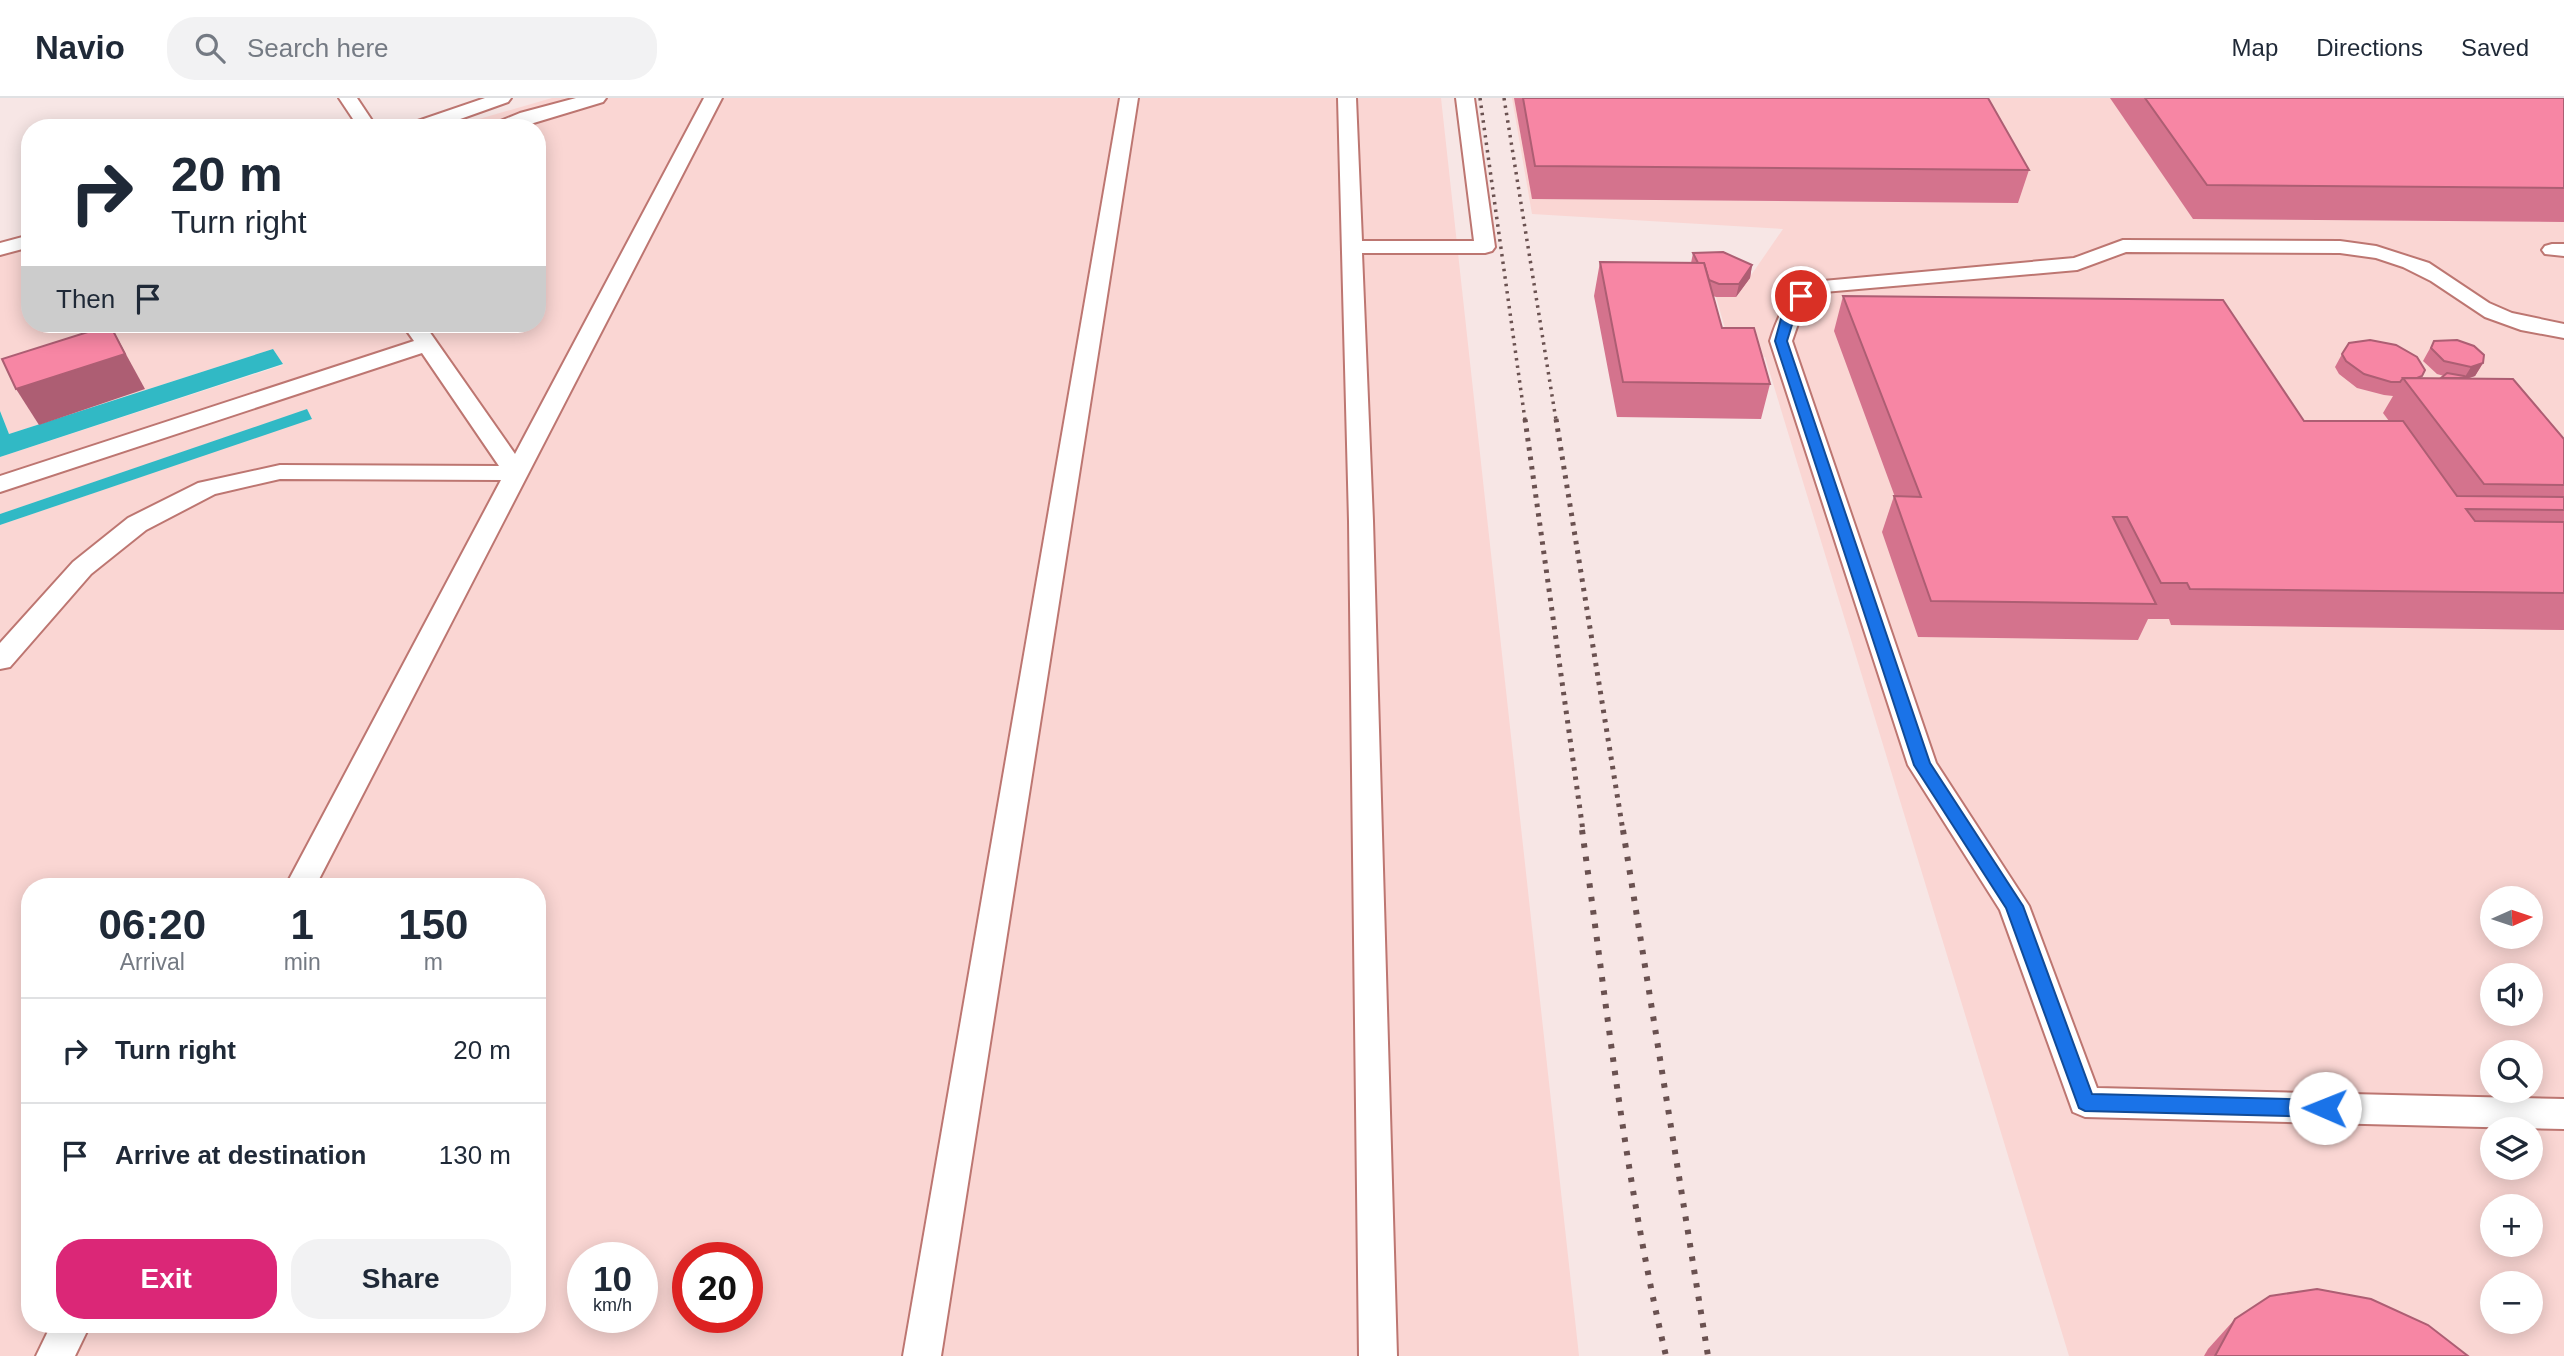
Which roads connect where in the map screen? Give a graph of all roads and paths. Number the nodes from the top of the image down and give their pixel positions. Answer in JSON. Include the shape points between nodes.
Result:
{"nodes":[{"id":1,"x":348,"y":98,"type":"edge"},
{"id":2,"x":502,"y":98,"type":"edge"},
{"id":3,"x":597,"y":98,"type":"edge"},
{"id":4,"x":713,"y":98,"type":"edge"},
{"id":5,"x":1129,"y":98,"type":"edge"},
{"id":6,"x":1347,"y":98,"type":"edge"},
{"id":7,"x":1465,"y":98,"type":"edge"},
{"id":8,"x":362,"y":119,"type":"edge"},
{"id":9,"x":442,"y":119,"type":"edge"},
{"id":10,"x":522,"y":119,"type":"edge"},
{"id":11,"x":21,"y":243,"type":"edge"},
{"id":12,"x":1352,"y":247,"type":"junction"},
{"id":13,"x":0,"y":249,"type":"edge"},
{"id":14,"x":2564,"y":331,"type":"edge"},
{"id":15,"x":419,"y":333,"type":"edge"},
{"id":16,"x":426,"y":344,"type":"junction"},
{"id":17,"x":516,"y":473,"type":"junction"},
{"id":18,"x":0,"y":484,"type":"edge"},
{"id":19,"x":0,"y":660,"type":"edge"},
{"id":20,"x":305,"y":878,"type":"edge"},
{"id":21,"x":2564,"y":1114,"type":"edge"},
{"id":22,"x":67,"y":1333,"type":"edge"},
{"id":23,"x":55,"y":1356,"type":"edge"},
{"id":24,"x":922,"y":1356,"type":"edge"},
{"id":25,"x":1378,"y":1356,"type":"edge"}],
"edges":[{"from":1,"to":8,"type":"lane"},
{"from":2,"to":9,"type":"lane"},
{"from":3,"to":10,"type":"lane"},
{"from":4,"to":17,"type":"lane"},
{"from":5,"to":24,"type":"lane"},
{"from":6,"to":12,"type":"lane"},
{"from":7,"to":12,"type":"lane","via":[[1485,247]]},
{"from":11,"to":13,"type":"lane"},
{"from":12,"to":25,"type":"lane"},
{"from":14,"to":21,"type":"lane","via":[[2504,318],[2431,272],[2369,250],[2123,246],[2077,264],[1819,286],[1801,296],[1788,315],[1781,341],[1922,765],[2014,906],[2085,1102]]},
{"from":15,"to":16,"type":"lane"},
{"from":16,"to":17,"type":"lane"},
{"from":16,"to":18,"type":"lane"},
{"from":17,"to":19,"type":"lane","via":[[280,472],[207,488],[137,524],[82,568]]},
{"from":17,"to":20,"type":"lane"},
{"from":22,"to":23,"type":"lane"}]}
